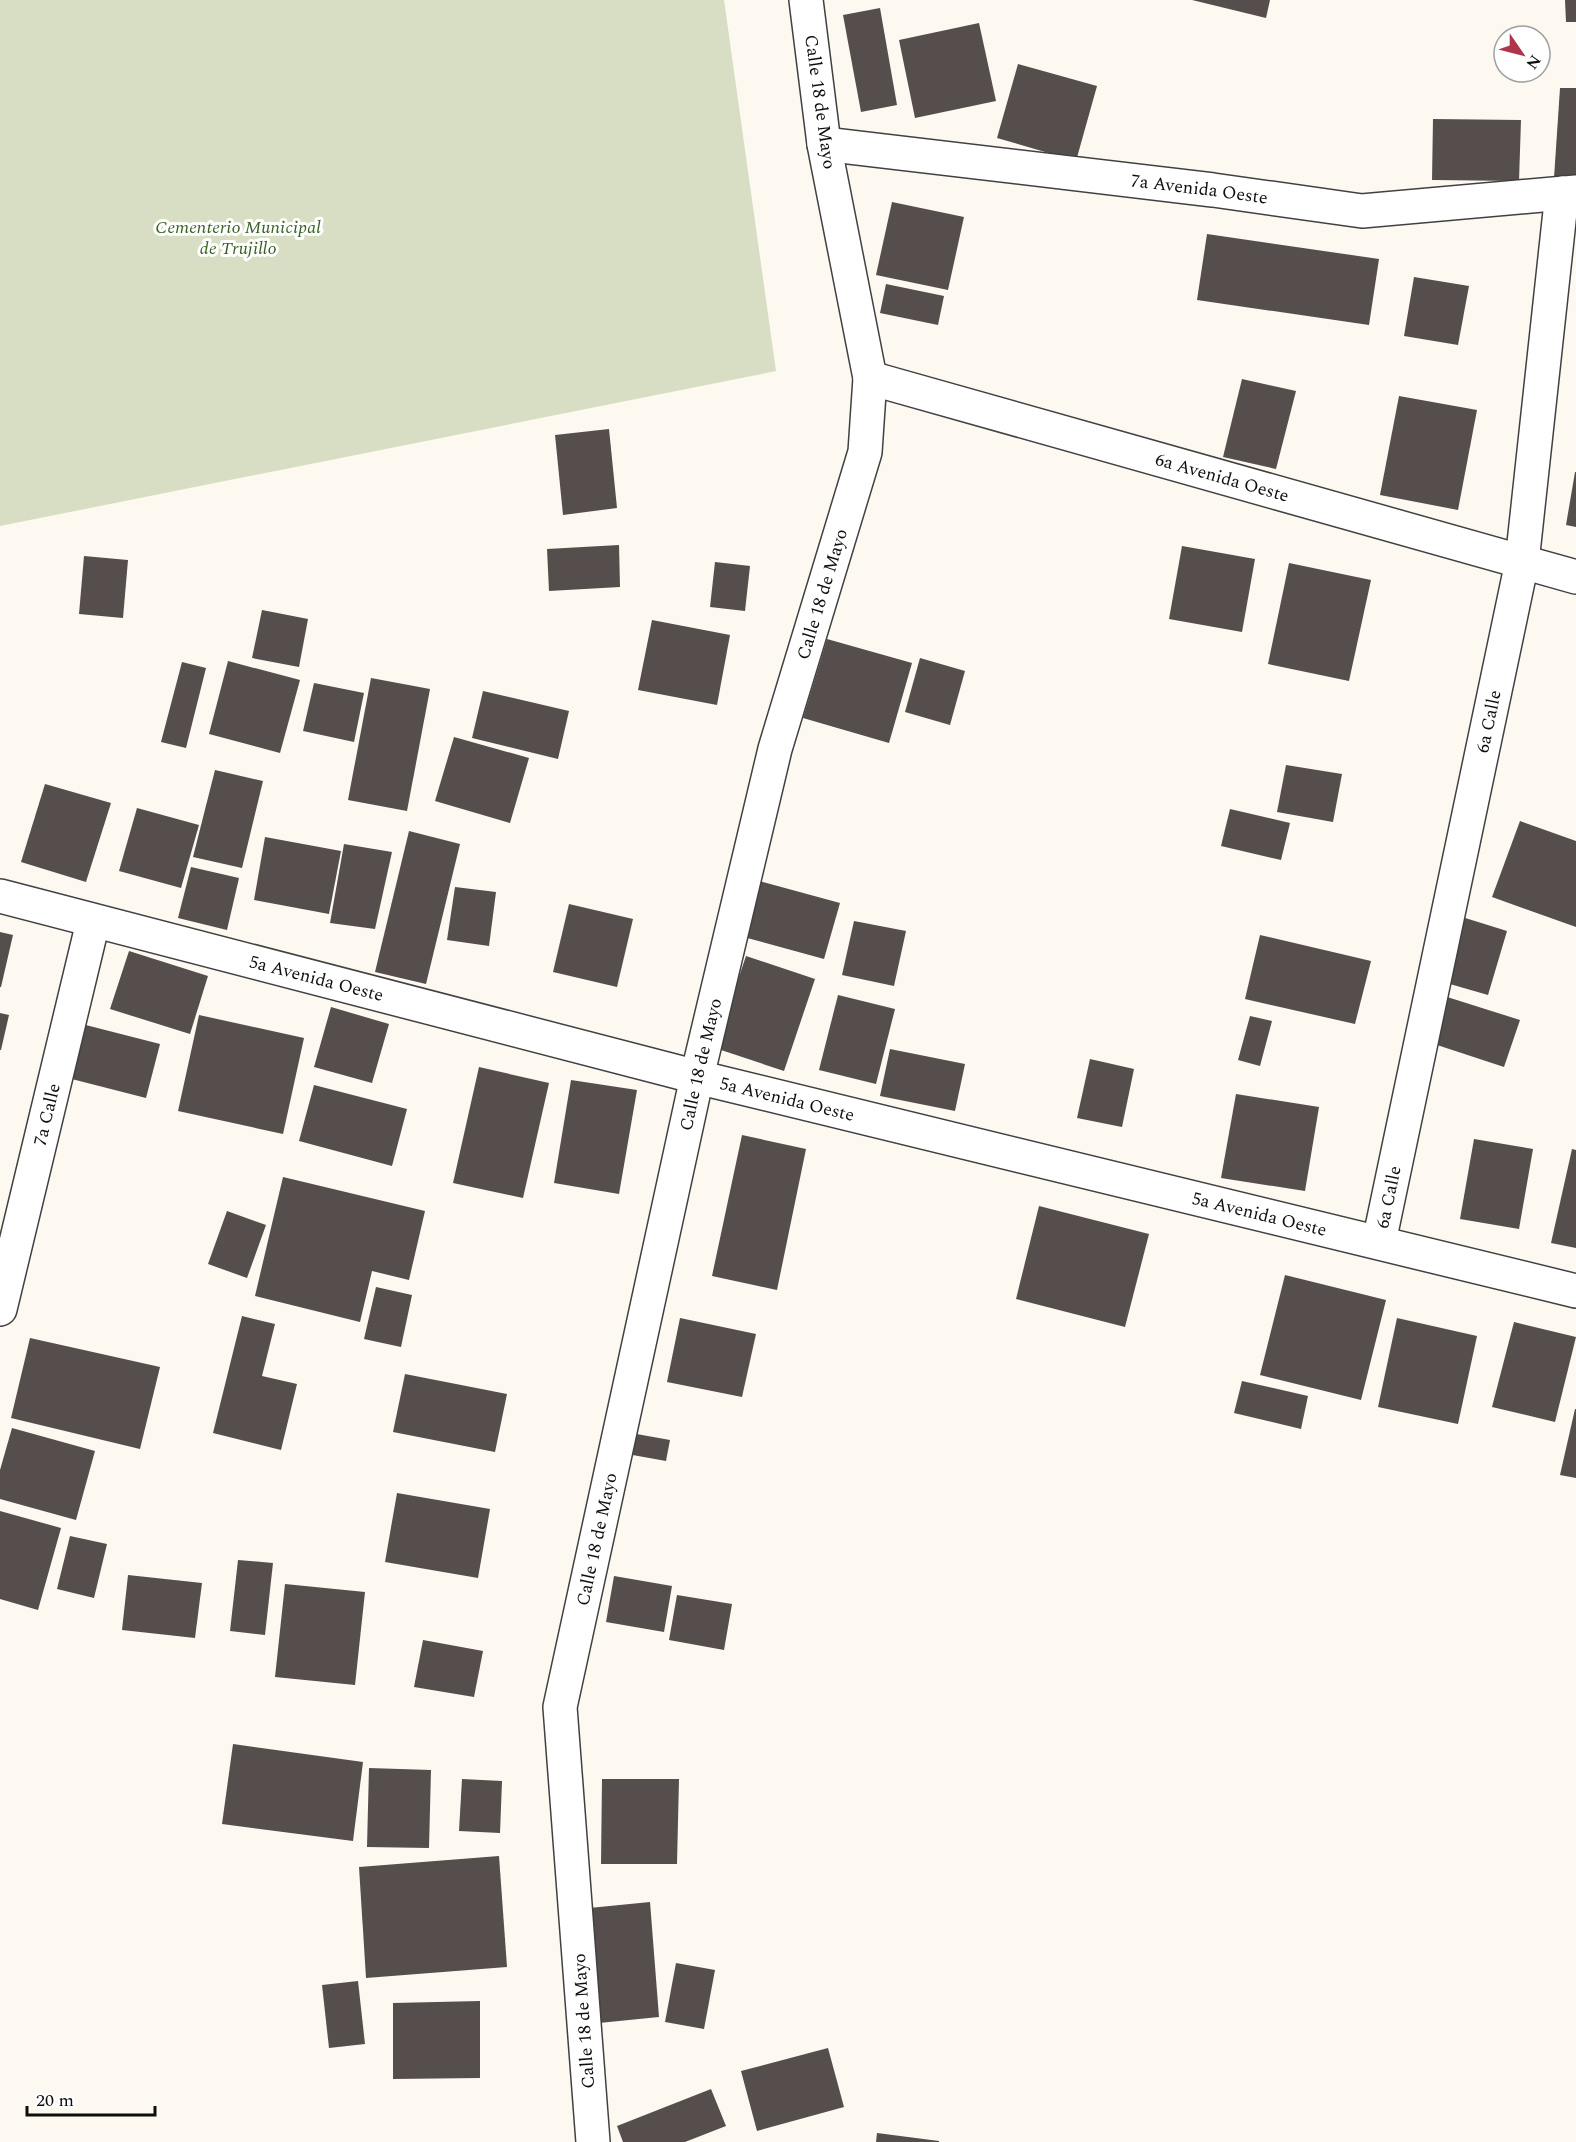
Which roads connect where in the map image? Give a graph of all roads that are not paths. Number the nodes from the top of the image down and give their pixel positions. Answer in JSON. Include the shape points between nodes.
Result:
{"nodes":[{"id":1,"x":806,"y":0,"type":"edge"},
{"id":2,"x":824,"y":144,"type":"junction"},
{"id":3,"x":1569,"y":192,"type":"edge"},
{"id":4,"x":870,"y":378,"type":"junction"},
{"id":5,"x":1522,"y":562,"type":"junction"},
{"id":6,"x":1576,"y":577,"type":"edge"},
{"id":7,"x":0,"y":896,"type":"edge"},
{"id":8,"x":93,"y":922,"type":"junction"},
{"id":9,"x":697,"y":1077,"type":"junction"},
{"id":10,"x":1379,"y":1242,"type":"junction"},
{"id":11,"x":1576,"y":1291,"type":"edge"},
{"id":12,"x":0,"y":1309,"type":"edge"},
{"id":13,"x":593,"y":2142,"type":"edge"}],
"edges":[{"from":1,"to":2,"type":"street","name":"Calle 18 de Mayo"},
{"from":2,"to":3,"type":"street","name":"7a Avenida Oeste","via":[[1362,211]]},
{"from":2,"to":4,"type":"street","name":"Calle 18 de Mayo"},
{"from":3,"to":5,"type":"street","name":"6a Calle"},
{"from":4,"to":5,"type":"street","name":"6a Avenida Oeste"},
{"from":4,"to":9,"type":"street","name":"Calle 18 de Mayo","via":[[865,452],[775,749]]},
{"from":5,"to":6,"type":"street","name":"6a Avenida Oeste"},
{"from":5,"to":10,"type":"street","name":"6a Calle"},
{"from":7,"to":8,"type":"street","name":"5a Avenida Oeste"},
{"from":8,"to":9,"type":"street","name":"5a Avenida Oeste"},
{"from":8,"to":12,"type":"street","name":"7a Calle"},
{"from":9,"to":10,"type":"street","name":"5a Avenida Oeste"},
{"from":9,"to":13,"type":"street","name":"Calle 18 de Mayo","via":[[560,1707]]},
{"from":10,"to":11,"type":"street","name":"5a Avenida Oeste"}]}
